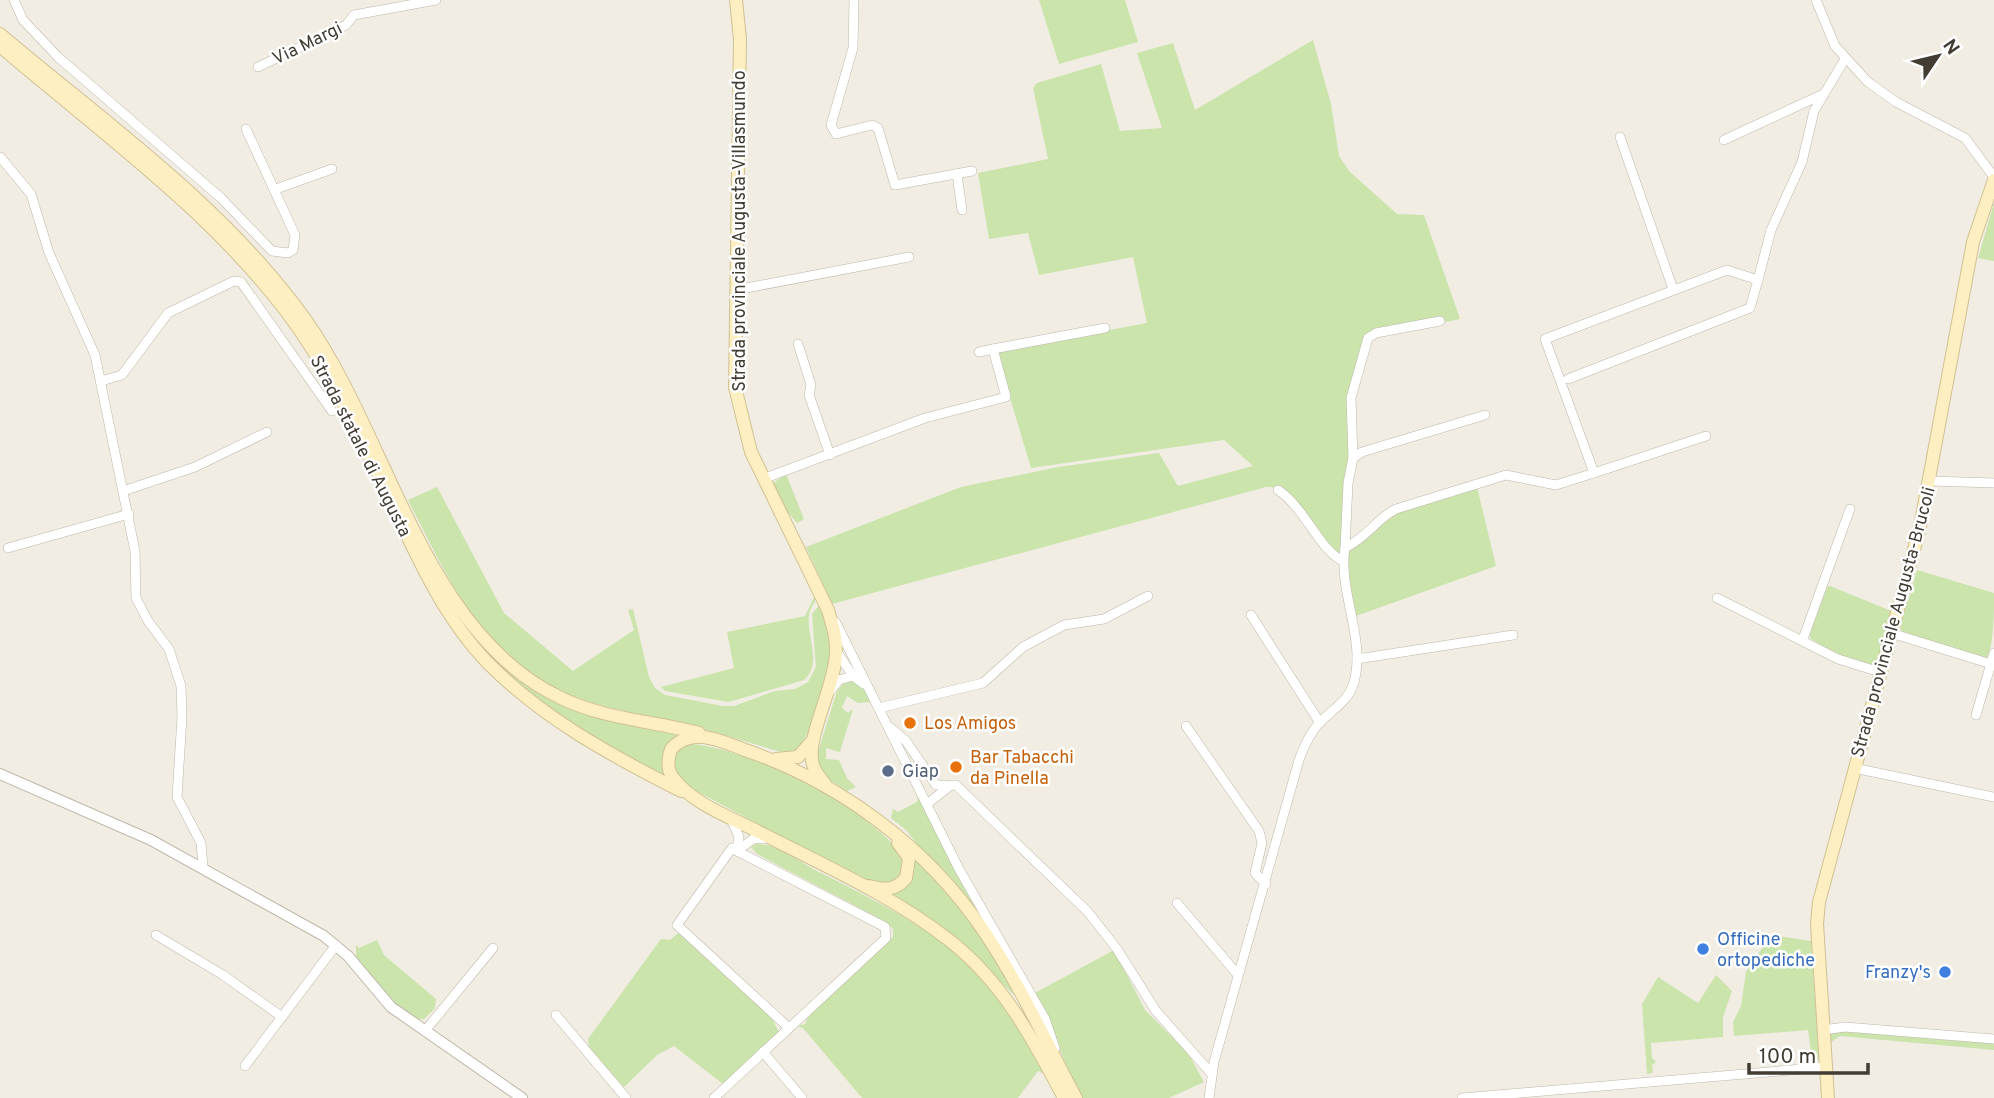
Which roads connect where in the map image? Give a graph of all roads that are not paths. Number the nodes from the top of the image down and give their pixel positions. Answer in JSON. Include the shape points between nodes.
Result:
{"nodes":[{"id":1,"x":14,"y":0,"type":"edge"},
{"id":2,"x":436,"y":0,"type":"edge"},
{"id":3,"x":737,"y":0,"type":"edge"},
{"id":4,"x":854,"y":0,"type":"edge"},
{"id":5,"x":1815,"y":0,"type":"edge"},
{"id":6,"x":0,"y":34,"type":"edge"},
{"id":7,"x":0,"y":46,"type":"edge"},
{"id":8,"x":1845,"y":59,"type":"junction"},
{"id":9,"x":257,"y":67,"type":"dead end"},
{"id":10,"x":1821,"y":95,"type":"junction"},
{"id":11,"x":246,"y":129,"type":"dead end"},
{"id":12,"x":1620,"y":137,"type":"dead end"},
{"id":13,"x":1724,"y":140,"type":"dead end"},
{"id":14,"x":0,"y":157,"type":"edge"},
{"id":15,"x":332,"y":169,"type":"dead end"},
{"id":16,"x":972,"y":171,"type":"dead end"},
{"id":17,"x":957,"y":174,"type":"junction"},
{"id":18,"x":1994,"y":179,"type":"edge"},
{"id":19,"x":276,"y":189,"type":"junction"},
{"id":20,"x":962,"y":210,"type":"dead end"},
{"id":21,"x":909,"y":257,"type":"dead end"},
{"id":22,"x":1758,"y":280,"type":"junction"},
{"id":23,"x":1673,"y":289,"type":"junction"},
{"id":24,"x":736,"y":290,"type":"junction"},
{"id":25,"x":1440,"y":321,"type":"dead end"},
{"id":26,"x":1105,"y":328,"type":"dead end"},
{"id":27,"x":798,"y":344,"type":"dead end"},
{"id":28,"x":993,"y":349,"type":"junction"},
{"id":29,"x":979,"y":352,"type":"dead end"},
{"id":30,"x":1568,"y":379,"type":"dead end"},
{"id":31,"x":101,"y":382,"type":"junction"},
{"id":32,"x":332,"y":411,"type":"dead end"},
{"id":33,"x":1485,"y":415,"type":"dead end"},
{"id":34,"x":267,"y":432,"type":"dead end"},
{"id":35,"x":1706,"y":436,"type":"dead end"},
{"id":36,"x":830,"y":454,"type":"junction"},
{"id":37,"x":1353,"y":458,"type":"junction"},
{"id":38,"x":1594,"y":473,"type":"junction"},
{"id":39,"x":763,"y":479,"type":"junction"},
{"id":40,"x":1930,"y":481,"type":"junction"},
{"id":41,"x":1994,"y":483,"type":"edge"},
{"id":42,"x":1278,"y":490,"type":"dead end"},
{"id":43,"x":123,"y":491,"type":"junction"},
{"id":44,"x":1850,"y":509,"type":"dead end"},
{"id":45,"x":129,"y":514,"type":"junction"},
{"id":46,"x":8,"y":548,"type":"dead end"},
{"id":47,"x":1345,"y":548,"type":"junction"},
{"id":48,"x":1343,"y":561,"type":"junction"},
{"id":49,"x":1148,"y":596,"type":"dead end"},
{"id":50,"x":1717,"y":598,"type":"dead end"},
{"id":51,"x":828,"y":610,"type":"junction"},
{"id":52,"x":1251,"y":615,"type":"dead end"},
{"id":53,"x":1891,"y":633,"type":"junction"},
{"id":54,"x":1513,"y":635,"type":"dead end"},
{"id":55,"x":1803,"y":639,"type":"junction"},
{"id":56,"x":849,"y":648,"type":"junction"},
{"id":57,"x":836,"y":653,"type":"junction"},
{"id":58,"x":1994,"y":653,"type":"edge"},
{"id":59,"x":1357,"y":659,"type":"junction"},
{"id":60,"x":1991,"y":664,"type":"junction"},
{"id":61,"x":1880,"y":672,"type":"junction"},
{"id":62,"x":853,"y":676,"type":"junction"},
{"id":63,"x":868,"y":687,"type":"junction"},
{"id":64,"x":830,"y":691,"type":"junction"},
{"id":65,"x":879,"y":708,"type":"junction"},
{"id":66,"x":1976,"y":715,"type":"dead end"},
{"id":67,"x":1320,"y":723,"type":"junction"},
{"id":68,"x":888,"y":725,"type":"junction"},
{"id":69,"x":1186,"y":726,"type":"dead end"},
{"id":70,"x":713,"y":737,"type":"junction"},
{"id":71,"x":815,"y":737,"type":"junction"},
{"id":72,"x":773,"y":759,"type":"junction"},
{"id":73,"x":1854,"y":768,"type":"junction"},
{"id":74,"x":0,"y":774,"type":"edge"},
{"id":75,"x":951,"y":785,"type":"junction"},
{"id":76,"x":827,"y":787,"type":"junction"},
{"id":77,"x":1994,"y":797,"type":"edge"},
{"id":78,"x":696,"y":799,"type":"junction"},
{"id":79,"x":927,"y":804,"type":"junction"},
{"id":80,"x":729,"y":816,"type":"junction"},
{"id":81,"x":887,"y":828,"type":"junction"},
{"id":82,"x":771,"y":838,"type":"junction"},
{"id":83,"x":737,"y":851,"type":"junction"},
{"id":84,"x":204,"y":867,"type":"junction"},
{"id":85,"x":856,"y":883,"type":"junction"},
{"id":86,"x":1266,"y":884,"type":"junction"},
{"id":87,"x":1177,"y":903,"type":"dead end"},
{"id":88,"x":156,"y":935,"type":"dead end"},
{"id":89,"x":336,"y":945,"type":"junction"},
{"id":90,"x":493,"y":947,"type":"dead end"},
{"id":91,"x":1238,"y":975,"type":"junction"},
{"id":92,"x":555,"y":1015,"type":"dead end"},
{"id":93,"x":282,"y":1017,"type":"junction"},
{"id":94,"x":789,"y":1028,"type":"junction"},
{"id":95,"x":1824,"y":1030,"type":"junction"},
{"id":96,"x":425,"y":1031,"type":"junction"},
{"id":97,"x":1994,"y":1039,"type":"edge"},
{"id":98,"x":763,"y":1052,"type":"junction"},
{"id":99,"x":245,"y":1066,"type":"dead end"},
{"id":100,"x":1826,"y":1067,"type":"junction"},
{"id":101,"x":1211,"y":1073,"type":"junction"},
{"id":102,"x":1064,"y":1077,"type":"junction"},
{"id":103,"x":522,"y":1098,"type":"edge"},
{"id":104,"x":626,"y":1098,"type":"edge"},
{"id":105,"x":714,"y":1098,"type":"edge"},
{"id":106,"x":802,"y":1098,"type":"edge"},
{"id":107,"x":1064,"y":1098,"type":"edge"},
{"id":108,"x":1076,"y":1098,"type":"edge"},
{"id":109,"x":1209,"y":1098,"type":"edge"},
{"id":110,"x":1462,"y":1098,"type":"edge"},
{"id":111,"x":1828,"y":1098,"type":"edge"}],
"edges":[{"from":1,"to":19,"type":"street","via":[[23,20],[58,57],[221,198],[272,251],[281,254],[293,250],[295,235]]},
{"from":2,"to":9,"type":"street","name":"Via Margi","via":[[354,15],[346,26]]},
{"from":3,"to":24,"type":"main road","name":"Strada provinciale Augusta-Villasmundo"},
{"from":4,"to":17,"type":"street","via":[[853,48],[833,130],[836,134],[872,125],[878,128],[895,185]]},
{"from":5,"to":8,"type":"street","via":[[1828,34]]},
{"from":6,"to":70,"type":"main road","name":"Strada statale di Augusta","via":[[194,198],[266,270],[338,372],[449,593],[500,657],[539,687],[583,707]]},
{"from":7,"to":78,"type":"main road","name":"Strada statale di Augusta","via":[[191,209],[229,245],[287,313],[340,397],[423,568],[487,662],[533,703],[576,732]]},
{"from":8,"to":10,"type":"street"},
{"from":8,"to":18,"type":"street","via":[[1877,91],[1965,138]]},
{"from":10,"to":13,"type":"street"},
{"from":10,"to":22,"type":"street","via":[[1797,176],[1771,230]]},
{"from":11,"to":19,"type":"street"},
{"from":12,"to":23,"type":"street"},
{"from":14,"to":31,"type":"street","via":[[31,194],[49,253],[95,355]]},
{"from":15,"to":19,"type":"street"},
{"from":16,"to":17,"type":"street"},
{"from":17,"to":20,"type":"street"},
{"from":18,"to":40,"type":"main road","name":"Strada provinciale Augusta-Brucoli","via":[[1973,243]]},
{"from":21,"to":24,"type":"street"},
{"from":22,"to":23,"type":"street","via":[[1727,270]]},
{"from":22,"to":30,"type":"street","via":[[1750,308]]},
{"from":23,"to":38,"type":"street","via":[[1545,339]]},
{"from":24,"to":39,"type":"main road","name":"Strada provinciale Augusta-Villasmundo","via":[[735,387],[751,452]]},
{"from":25,"to":37,"type":"street","via":[[1368,338],[1351,398]]},
{"from":26,"to":28,"type":"street"},
{"from":27,"to":36,"type":"street","via":[[811,385],[809,395]]},
{"from":28,"to":29,"type":"street"},
{"from":28,"to":36,"type":"street","via":[[1006,397],[925,418]]},
{"from":31,"to":32,"type":"street","via":[[117,379],[133,364],[168,313],[234,281],[248,292]]},
{"from":31,"to":43,"type":"street"},
{"from":33,"to":37,"type":"street"},
{"from":34,"to":43,"type":"street","via":[[195,467]]},
{"from":35,"to":38,"type":"street"},
{"from":36,"to":39,"type":"street"},
{"from":37,"to":47,"type":"street"},
{"from":38,"to":47,"type":"street","via":[[1556,485],[1506,475],[1396,509],[1382,517],[1367,536]]},
{"from":39,"to":51,"type":"main road","name":"Strada provinciale Augusta-Villasmundo"},
{"from":40,"to":41,"type":"street"},
{"from":40,"to":53,"type":"main road","name":"Strada provinciale Augusta-Brucoli"},
{"from":42,"to":48,"type":"street","via":[[1309,520],[1331,555]]},
{"from":43,"to":45,"type":"street"},
{"from":44,"to":55,"type":"street"},
{"from":45,"to":46,"type":"street"},
{"from":45,"to":84,"type":"street","via":[[136,598],[169,649],[181,686],[177,797],[201,843]]},
{"from":47,"to":48,"type":"street"},
{"from":48,"to":59,"type":"street"},
{"from":49,"to":65,"type":"street","via":[[1104,619],[1064,625],[1023,647],[983,683]]},
{"from":50,"to":55,"type":"street"},
{"from":51,"to":56,"type":"street"},
{"from":51,"to":57,"type":"main road","name":"Strada provinciale Augusta-Villasmundo"},
{"from":52,"to":67,"type":"street"},
{"from":53,"to":60,"type":"street"},
{"from":53,"to":61,"type":"main road","name":"Strada provinciale Augusta-Brucoli"},
{"from":54,"to":59,"type":"street"},
{"from":55,"to":61,"type":"street","via":[[1838,659]]},
{"from":56,"to":57,"type":"street"},
{"from":56,"to":63,"type":"street"},
{"from":57,"to":62,"type":"street"},
{"from":57,"to":64,"type":"main road","name":"Strada provinciale Augusta-Villasmundo"},
{"from":58,"to":60,"type":"street"},
{"from":59,"to":67,"type":"street","via":[[1355,680],[1346,699]]},
{"from":60,"to":66,"type":"street"},
{"from":61,"to":73,"type":"main road","name":"Strada provinciale Augusta-Brucoli"},
{"from":62,"to":63,"type":"street"},
{"from":62,"to":64,"type":"street","via":[[839,680]]},
{"from":63,"to":65,"type":"street"},
{"from":64,"to":71,"type":"main road","name":"Strada provinciale Augusta-Villasmundo"},
{"from":65,"to":68,"type":"street"},
{"from":67,"to":86,"type":"street","via":[[1299,760]]},
{"from":68,"to":75,"type":"street","via":[[906,741],[936,785]]},
{"from":68,"to":79,"type":"street"},
{"from":69,"to":86,"type":"street","via":[[1259,831],[1262,843],[1255,873]]},
{"from":70,"to":72,"type":"main road","name":"Strada statale di Augusta"},
{"from":70,"to":78,"type":"main road","via":[[683,739],[671,748],[668,758],[674,780]]},
{"from":71,"to":72,"type":"main road","via":[[798,757]]},
{"from":71,"to":76,"type":"main road","via":[[812,762]]},
{"from":72,"to":76,"type":"main road","name":"Strada statale di Augusta"},
{"from":73,"to":77,"type":"street"},
{"from":73,"to":95,"type":"main road","name":"Strada provinciale Augusta-Brucoli","via":[[1819,902]]},
{"from":74,"to":84,"type":"street"},
{"from":75,"to":79,"type":"street"},
{"from":75,"to":101,"type":"street","via":[[1074,897],[1117,949],[1156,1011]]},
{"from":76,"to":81,"type":"main road","name":"Strada statale di Augusta"},
{"from":78,"to":80,"type":"main road","name":"Strada statale di Augusta"},
{"from":79,"to":102,"type":"street","via":[[1045,1019]]},
{"from":80,"to":82,"type":"main road","name":"Strada statale di Augusta"},
{"from":80,"to":83,"type":"street","via":[[737,827]]},
{"from":81,"to":85,"type":"main road","via":[[909,858],[906,878],[886,890]]},
{"from":81,"to":102,"type":"main road","via":[[923,858],[971,914],[998,954]]},
{"from":82,"to":83,"type":"street","via":[[753,839]]},
{"from":82,"to":85,"type":"main road","name":"Strada statale di Augusta"},
{"from":83,"to":94,"type":"street","via":[[732,848],[677,925]]},
{"from":83,"to":94,"type":"street","via":[[885,927],[888,933]]},
{"from":84,"to":89,"type":"street"},
{"from":85,"to":107,"type":"main road","via":[[948,939],[997,986],[1021,1019]]},
{"from":86,"to":91,"type":"street"},
{"from":87,"to":91,"type":"street"},
{"from":88,"to":93,"type":"street"},
{"from":89,"to":93,"type":"street"},
{"from":89,"to":96,"type":"street","via":[[380,997]]},
{"from":90,"to":96,"type":"street"},
{"from":91,"to":101,"type":"street"},
{"from":92,"to":104,"type":"street"},
{"from":93,"to":99,"type":"street"},
{"from":94,"to":98,"type":"street"},
{"from":95,"to":97,"type":"street","via":[[1845,1027]]},
{"from":95,"to":100,"type":"main road","name":"Strada provinciale Augusta-Brucoli"},
{"from":96,"to":103,"type":"street"},
{"from":98,"to":105,"type":"street"},
{"from":98,"to":106,"type":"street"},
{"from":100,"to":110,"type":"street"},
{"from":100,"to":111,"type":"main road","name":"Strada provinciale Augusta-Brucoli"},
{"from":101,"to":109,"type":"street"},
{"from":102,"to":108,"type":"main road"}]}
